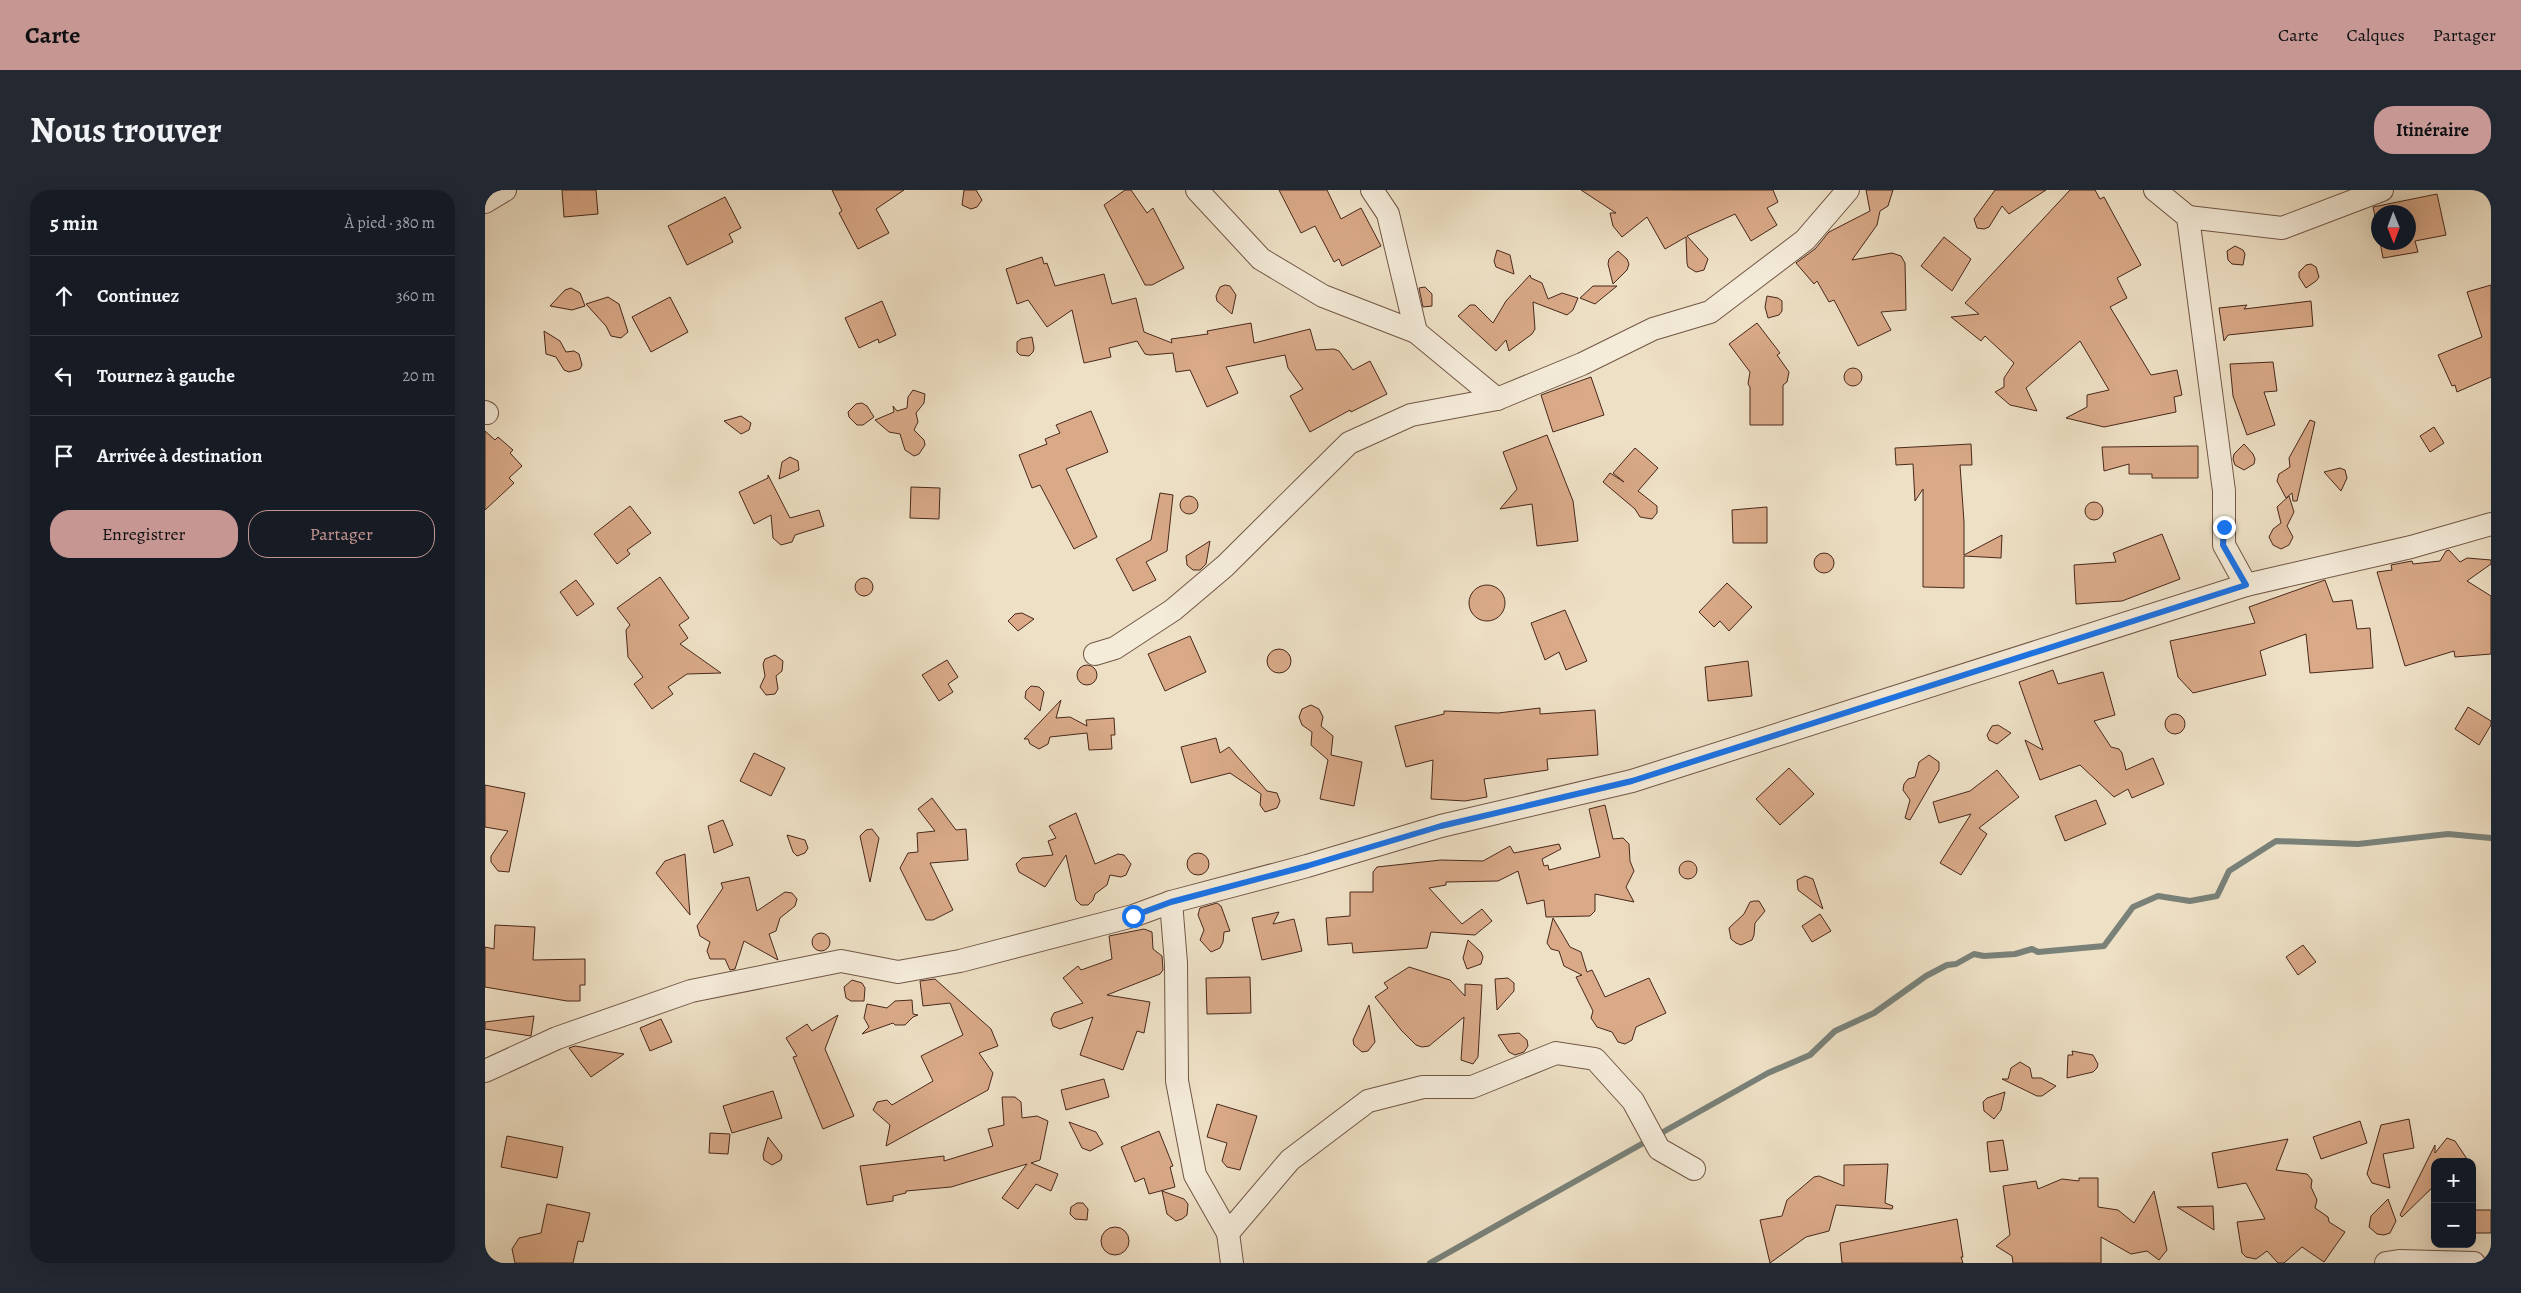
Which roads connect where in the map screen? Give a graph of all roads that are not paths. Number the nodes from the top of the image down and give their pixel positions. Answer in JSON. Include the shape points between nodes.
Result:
{"nodes":[{"id":1,"x":505,"y":190,"type":"edge"},
{"id":2,"x":1197,"y":190,"type":"edge"},
{"id":3,"x":1373,"y":190,"type":"edge"},
{"id":4,"x":1848,"y":190,"type":"edge"},
{"id":5,"x":2155,"y":190,"type":"edge"},
{"id":6,"x":2382,"y":190,"type":"edge"},
{"id":7,"x":485,"y":202,"type":"edge"},
{"id":8,"x":2188,"y":217,"type":"junction"},
{"id":9,"x":1416,"y":332,"type":"junction"},
{"id":10,"x":1497,"y":399,"type":"junction"},
{"id":11,"x":2491,"y":524,"type":"edge"},
{"id":12,"x":2246,"y":585,"type":"junction"},
{"id":13,"x":1095,"y":654,"type":"dead end"},
{"id":14,"x":1171,"y":902,"type":"junction"},
{"id":15,"x":485,"y":1071,"type":"edge"},
{"id":16,"x":1694,"y":1169,"type":"dead end"},
{"id":17,"x":1229,"y":1233,"type":"junction"},
{"id":18,"x":1232,"y":1263,"type":"edge"},
{"id":19,"x":2386,"y":1263,"type":"edge"},
{"id":20,"x":2474,"y":1263,"type":"edge"}],
"edges":[{"from":1,"to":7,"type":"street"},
{"from":2,"to":9,"type":"street","via":[[1261,259],[1323,296]]},
{"from":3,"to":9,"type":"street","via":[[1388,214]]},
{"from":4,"to":10,"type":"street","via":[[1805,240],[1710,312],[1653,329],[1582,364]]},
{"from":5,"to":8,"type":"street"},
{"from":6,"to":8,"type":"street","via":[[2282,228]]},
{"from":8,"to":12,"type":"street","via":[[2224,490],[2223,545]]},
{"from":9,"to":10,"type":"street"},
{"from":10,"to":13,"type":"street","via":[[1411,415],[1349,443],[1225,566],[1173,610],[1115,648]]},
{"from":11,"to":12,"type":"street","via":[[2411,547]]},
{"from":12,"to":14,"type":"street","via":[[1632,781],[1441,826]]},
{"from":14,"to":15,"type":"street","via":[[1133,916],[960,961],[897,972],[841,961],[691,991],[557,1038]]},
{"from":14,"to":17,"type":"street","via":[[1176,964],[1177,1081],[1195,1175]]},
{"from":16,"to":17,"type":"street","via":[[1659,1149],[1633,1101],[1595,1059],[1556,1053],[1472,1087],[1423,1087],[1368,1101],[1290,1160]]},
{"from":17,"to":18,"type":"street"},
{"from":19,"to":20,"type":"street"}]}
